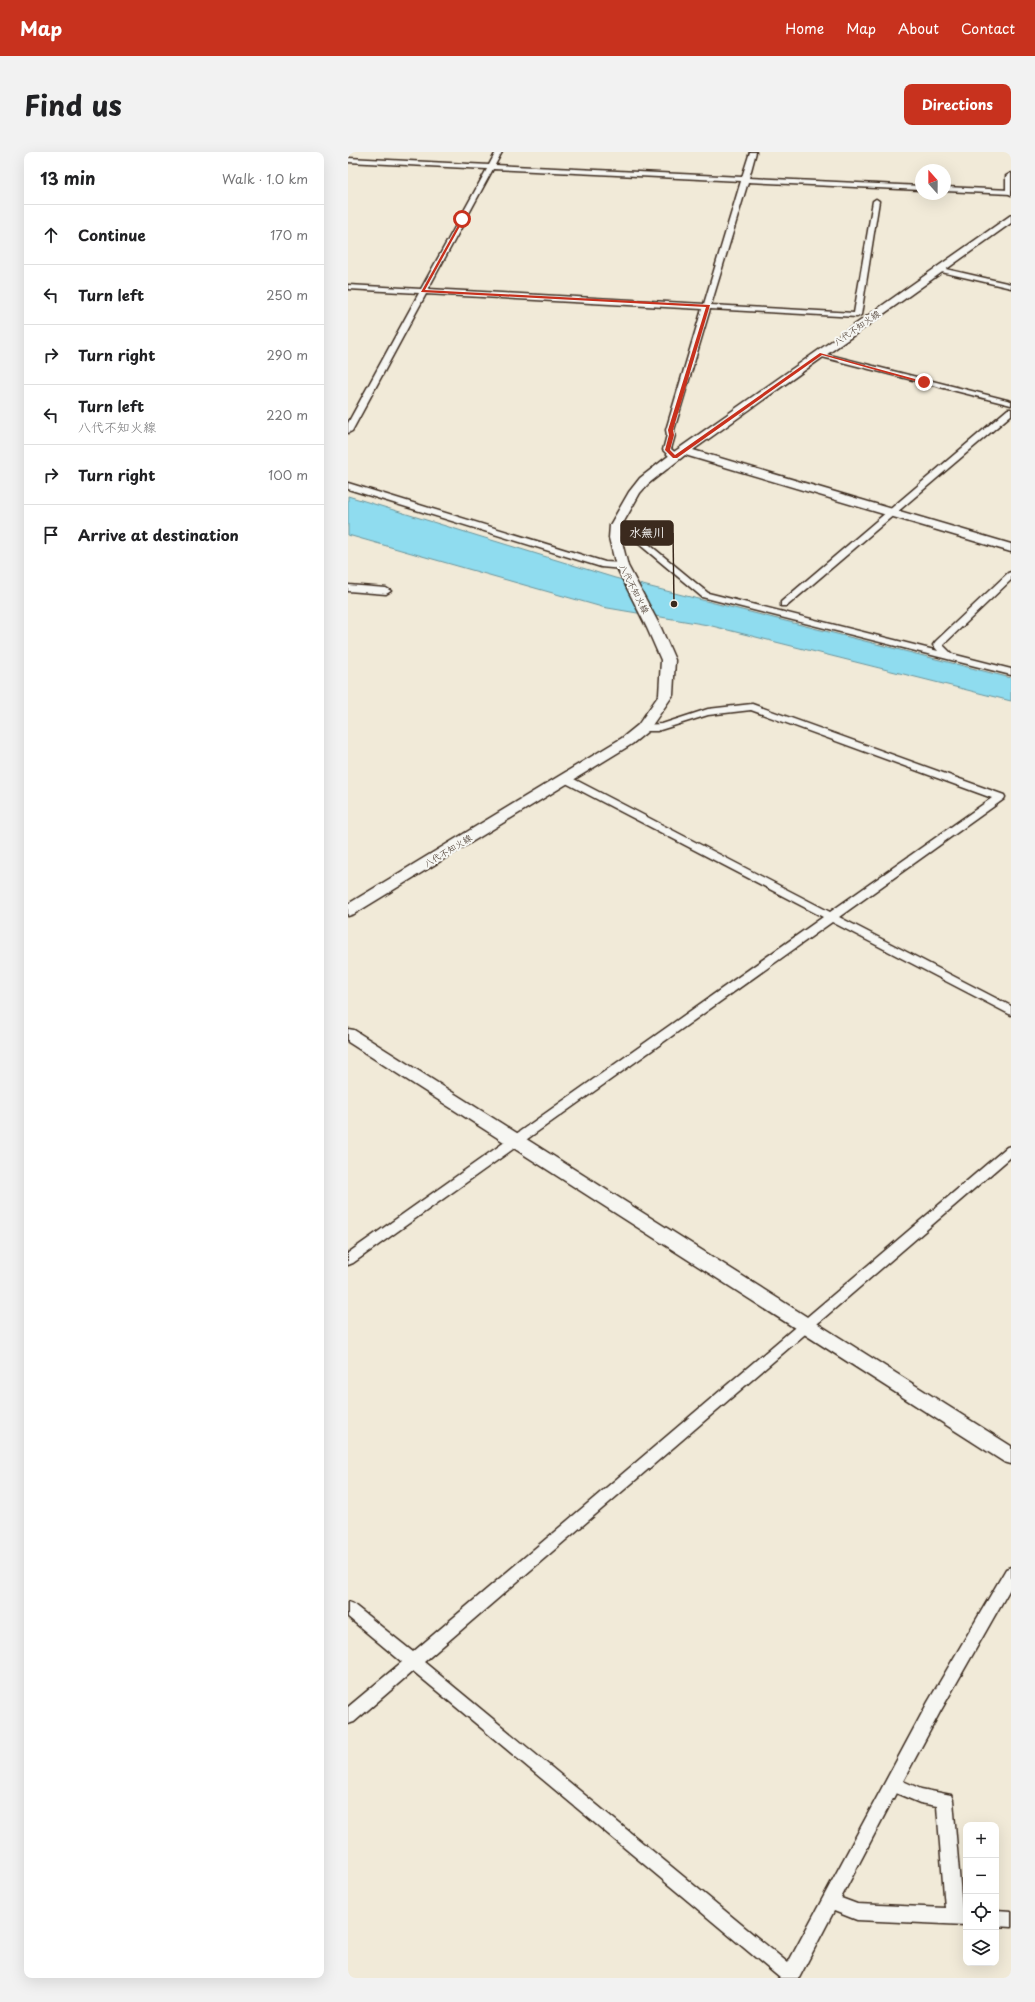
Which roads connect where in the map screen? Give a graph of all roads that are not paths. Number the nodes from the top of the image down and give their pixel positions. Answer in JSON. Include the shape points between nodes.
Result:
{"nodes":[{"id":1,"x":499,"y":152,"type":"edge"},
{"id":2,"x":753,"y":152,"type":"edge"},
{"id":3,"x":348,"y":160,"type":"edge"},
{"id":4,"x":491,"y":167,"type":"junction"},
{"id":5,"x":1011,"y":176,"type":"edge"},
{"id":6,"x":745,"y":180,"type":"junction"},
{"id":7,"x":915,"y":188,"type":"edge"},
{"id":8,"x":951,"y":189,"type":"edge"},
{"id":9,"x":1011,"y":192,"type":"edge"},
{"id":10,"x":876,"y":201,"type":"dead end"},
{"id":11,"x":1011,"y":218,"type":"edge"},
{"id":12,"x":940,"y":268,"type":"junction"},
{"id":13,"x":1011,"y":286,"type":"edge"},
{"id":14,"x":348,"y":287,"type":"edge"},
{"id":15,"x":423,"y":291,"type":"junction"},
{"id":16,"x":708,"y":306,"type":"junction"},
{"id":17,"x":821,"y":354,"type":"junction"},
{"id":18,"x":1011,"y":403,"type":"edge"},
{"id":19,"x":1011,"y":411,"type":"edge"},
{"id":20,"x":348,"y":431,"type":"edge"},
{"id":21,"x":679,"y":454,"type":"junction"},
{"id":22,"x":348,"y":486,"type":"edge"},
{"id":23,"x":891,"y":512,"type":"junction"},
{"id":24,"x":616,"y":525,"type":"junction"},
{"id":25,"x":1011,"y":548,"type":"edge"},
{"id":26,"x":623,"y":568,"type":"junction"},
{"id":27,"x":1011,"y":575,"type":"edge"},
{"id":28,"x":348,"y":588,"type":"edge"},
{"id":29,"x":386,"y":591,"type":"dead end"},
{"id":30,"x":784,"y":604,"type":"dead end"},
{"id":31,"x":948,"y":656,"type":"junction"},
{"id":32,"x":1011,"y":672,"type":"edge"},
{"id":33,"x":643,"y":728,"type":"junction"},
{"id":34,"x":566,"y":779,"type":"junction"},
{"id":35,"x":348,"y":911,"type":"edge"},
{"id":36,"x":832,"y":917,"type":"junction"},
{"id":37,"x":1011,"y":1011,"type":"edge"},
{"id":38,"x":348,"y":1034,"type":"edge"},
{"id":39,"x":516,"y":1140,"type":"junction"},
{"id":40,"x":1011,"y":1150,"type":"edge"},
{"id":41,"x":348,"y":1260,"type":"edge"},
{"id":42,"x":807,"y":1326,"type":"junction"},
{"id":43,"x":1011,"y":1456,"type":"edge"},
{"id":44,"x":1011,"y":1573,"type":"edge"},
{"id":45,"x":348,"y":1608,"type":"edge"},
{"id":46,"x":412,"y":1662,"type":"junction"},
{"id":47,"x":348,"y":1717,"type":"edge"},
{"id":48,"x":893,"y":1784,"type":"junction"},
{"id":49,"x":831,"y":1902,"type":"junction"},
{"id":50,"x":960,"y":1917,"type":"edge"},
{"id":51,"x":999,"y":1918,"type":"edge"},
{"id":52,"x":1011,"y":1919,"type":"edge"},
{"id":53,"x":790,"y":1977,"type":"edge"}],
"edges":[{"from":1,"to":4,"type":"street"},
{"from":2,"to":6,"type":"street"},
{"from":3,"to":4,"type":"street"},
{"from":4,"to":6,"type":"street"},
{"from":4,"to":15,"type":"street"},
{"from":5,"to":9,"type":"main road"},
{"from":6,"to":7,"type":"street"},
{"from":6,"to":16,"type":"street"},
{"from":8,"to":9,"type":"street"},
{"from":10,"to":16,"type":"street","via":[[857,315]]},
{"from":11,"to":12,"type":"main road","name":"八代不知火線"},
{"from":12,"to":13,"type":"street"},
{"from":12,"to":17,"type":"main road","name":"八代不知火線"},
{"from":14,"to":15,"type":"street"},
{"from":15,"to":16,"type":"street"},
{"from":15,"to":20,"type":"street"},
{"from":16,"to":21,"type":"street","via":[[670,430],[667,450]]},
{"from":17,"to":18,"type":"street"},
{"from":17,"to":21,"type":"main road","name":"八代不知火線"},
{"from":19,"to":23,"type":"street"},
{"from":21,"to":23,"type":"main road"},
{"from":21,"to":24,"type":"main road","name":"八代不知火線","via":[[644,481]]},
{"from":22,"to":26,"type":"street","via":[[536,542],[595,563]]},
{"from":23,"to":25,"type":"main road"},
{"from":23,"to":30,"type":"street"},
{"from":24,"to":26,"type":"main road","name":"八代不知火線","via":[[616,549]]},
{"from":24,"to":31,"type":"street","via":[[622,525],[705,595]]},
{"from":26,"to":33,"type":"main road","name":"八代不知火線","via":[[668,660],[666,695]]},
{"from":27,"to":31,"type":"street","via":[[938,644]]},
{"from":28,"to":29,"type":"street"},
{"from":31,"to":32,"type":"street"},
{"from":33,"to":34,"type":"main road","name":"八代不知火線"},
{"from":33,"to":36,"type":"street","via":[[666,727],[717,710],[752,707],[1000,796]]},
{"from":34,"to":35,"type":"main road","name":"八代不知火線"},
{"from":34,"to":36,"type":"street"},
{"from":36,"to":37,"type":"street"},
{"from":36,"to":39,"type":"street"},
{"from":38,"to":39,"type":"main road"},
{"from":39,"to":41,"type":"street"},
{"from":39,"to":42,"type":"main road"},
{"from":40,"to":42,"type":"street"},
{"from":42,"to":43,"type":"main road"},
{"from":42,"to":46,"type":"street"},
{"from":44,"to":48,"type":"street"},
{"from":45,"to":46,"type":"street"},
{"from":46,"to":47,"type":"street"},
{"from":46,"to":53,"type":"street"},
{"from":48,"to":49,"type":"street"},
{"from":48,"to":50,"type":"street","via":[[920,1796],[945,1800]]},
{"from":49,"to":50,"type":"street","via":[[857,1912]]},
{"from":49,"to":53,"type":"street"},
{"from":51,"to":52,"type":"street"}]}
